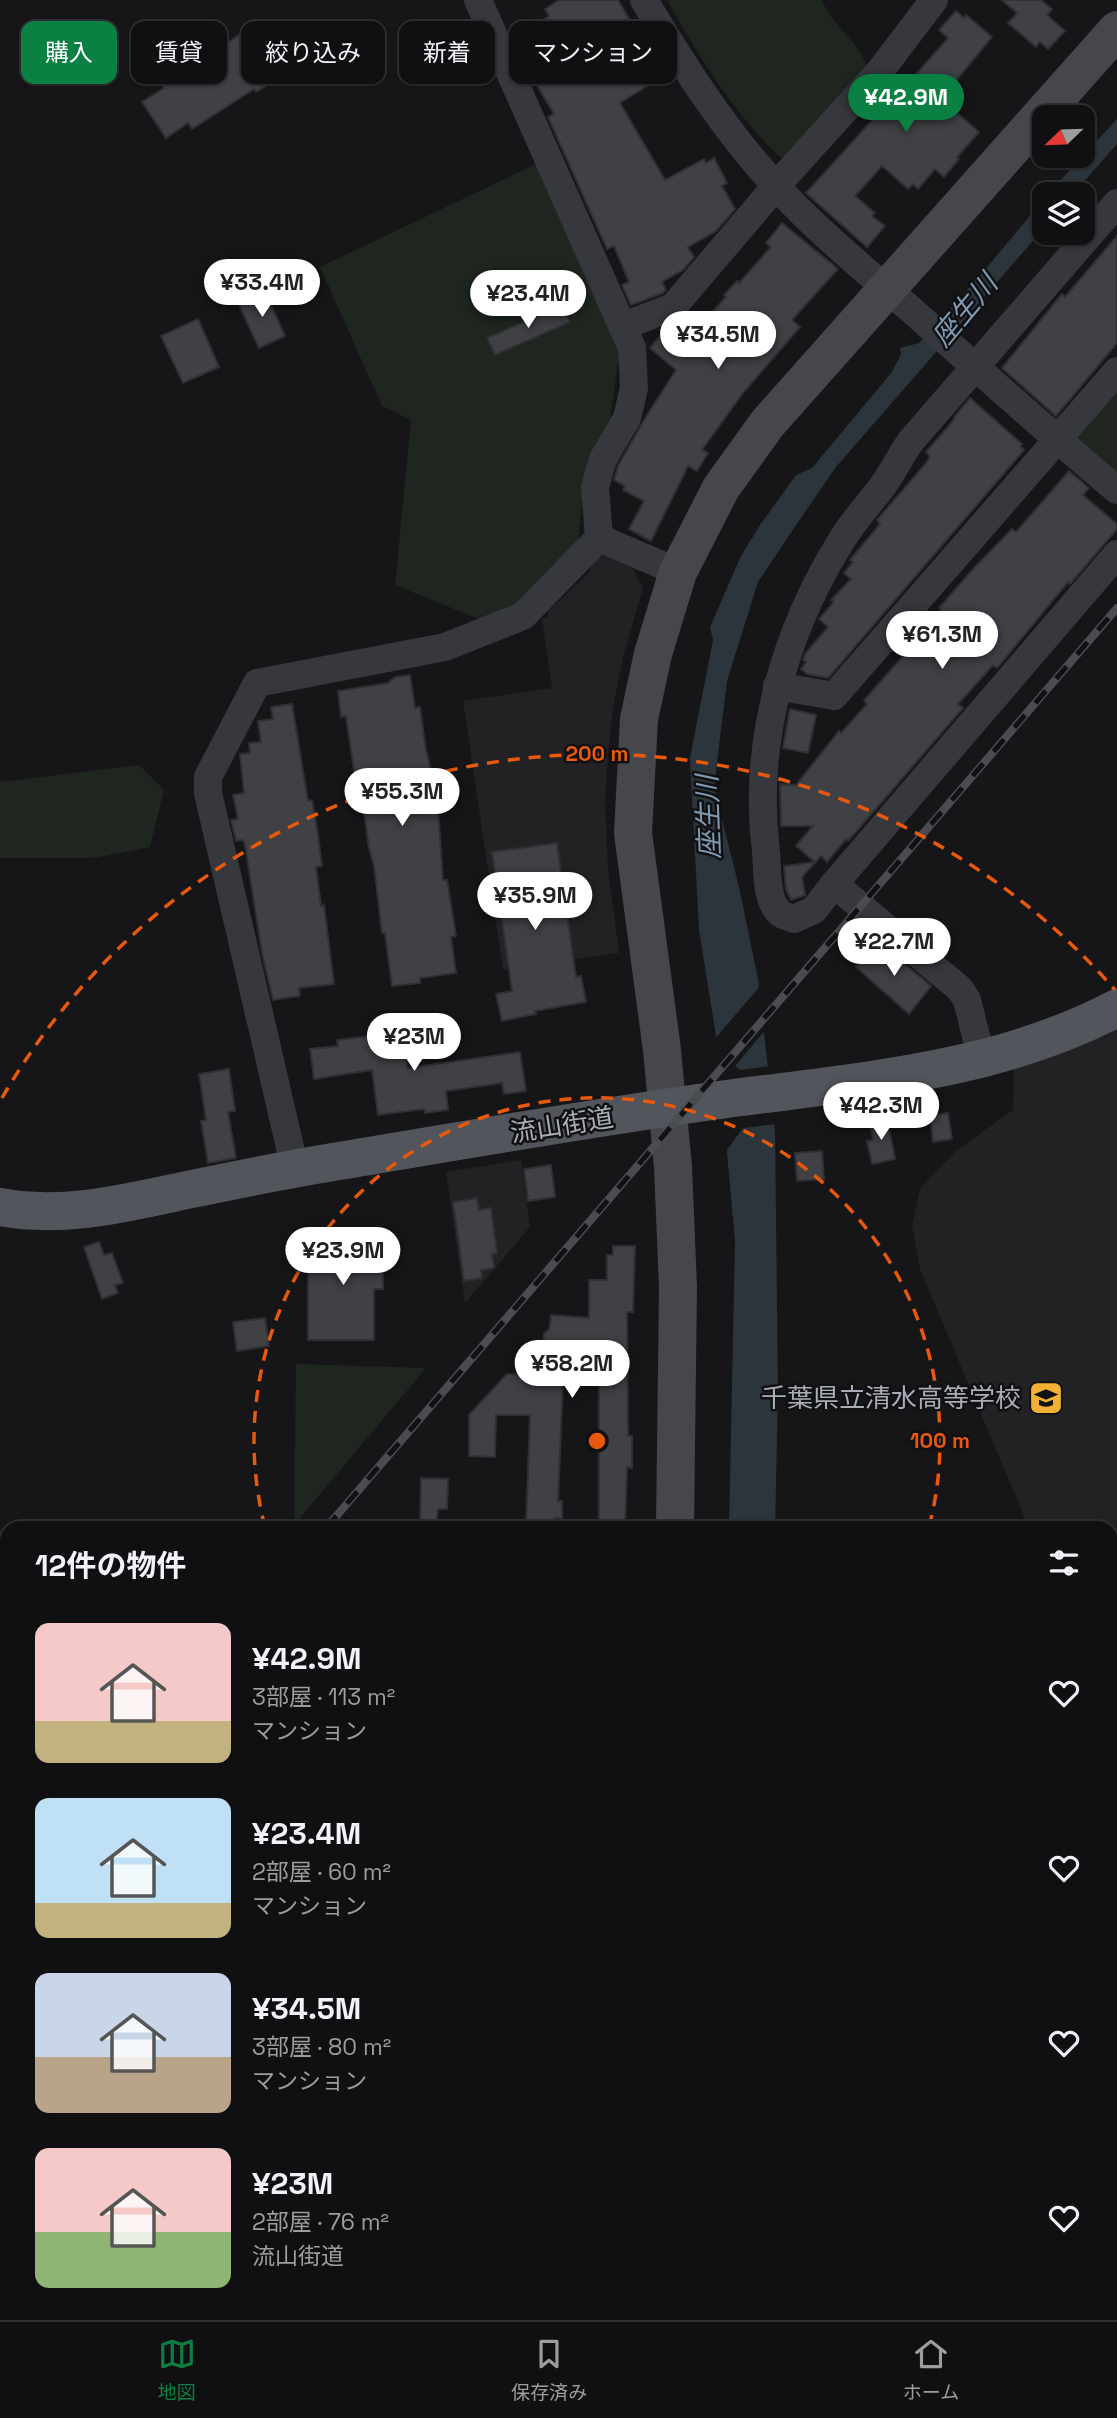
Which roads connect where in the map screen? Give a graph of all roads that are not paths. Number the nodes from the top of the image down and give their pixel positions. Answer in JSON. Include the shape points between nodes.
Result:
{"nodes":[{"id":1,"x":478,"y":0,"type":"edge"},
{"id":2,"x":644,"y":0,"type":"edge"},
{"id":3,"x":934,"y":0,"type":"edge"},
{"id":4,"x":1117,"y":30,"type":"edge"},
{"id":5,"x":776,"y":186,"type":"junction"},
{"id":6,"x":1117,"y":203,"type":"edge"},
{"id":7,"x":898,"y":299,"type":"junction"},
{"id":8,"x":623,"y":326,"type":"junction"},
{"id":9,"x":968,"y":362,"type":"junction"},
{"id":10,"x":1117,"y":371,"type":"edge"},
{"id":11,"x":1057,"y":440,"type":"junction"},
{"id":12,"x":1117,"y":490,"type":"edge"},
{"id":13,"x":599,"y":538,"type":"junction"},
{"id":14,"x":1117,"y":554,"type":"edge"},
{"id":15,"x":678,"y":572,"type":"junction"},
{"id":16,"x":777,"y":686,"type":"junction"},
{"id":17,"x":834,"y":884,"type":"junction"},
{"id":18,"x":1117,"y":1008,"type":"edge"},
{"id":19,"x":982,"y":1060,"type":"junction"},
{"id":20,"x":681,"y":1106,"type":"junction"},
{"id":21,"x":295,"y":1169,"type":"junction"},
{"id":22,"x":0,"y":1207,"type":"edge"},
{"id":23,"x":675,"y":1521,"type":"edge"}],
"edges":[{"from":1,"to":8,"type":"street"},
{"from":2,"to":5,"type":"street","via":[[683,66]]},
{"from":3,"to":5,"type":"street","via":[[880,71]]},
{"from":4,"to":7,"type":"street"},
{"from":5,"to":7,"type":"street"},
{"from":5,"to":8,"type":"street","via":[[673,307]]},
{"from":6,"to":9,"type":"street"},
{"from":7,"to":9,"type":"street"},
{"from":7,"to":15,"type":"street","via":[[767,424],[721,488]]},
{"from":8,"to":13,"type":"street","via":[[632,348],[634,388],[627,418],[603,459],[594,486]]},
{"from":9,"to":11,"type":"street"},
{"from":9,"to":16,"type":"street","via":[[843,536],[811,595]]},
{"from":10,"to":11,"type":"street"},
{"from":11,"to":12,"type":"street"},
{"from":11,"to":16,"type":"street","via":[[834,696]]},
{"from":13,"to":15,"type":"street"},
{"from":13,"to":21,"type":"street","via":[[523,616],[445,647],[257,683],[208,777]]},
{"from":14,"to":17,"type":"street"},
{"from":15,"to":20,"type":"street","via":[[642,706],[633,832],[662,1049]]},
{"from":16,"to":17,"type":"street","via":[[764,767],[763,832],[772,902],[780,914],[794,919],[814,910]]},
{"from":17,"to":19,"type":"street","via":[[960,989]]},
{"from":18,"to":19,"type":"main road","name":"流山街道"},
{"from":19,"to":20,"type":"main road","name":"流山街道"},
{"from":20,"to":21,"type":"main road","name":"流山街道"},
{"from":20,"to":23,"type":"street","via":[[673,1167],[678,1287]]},
{"from":21,"to":22,"type":"main road","name":"流山街道","via":[[117,1205],[64,1211]]}]}
